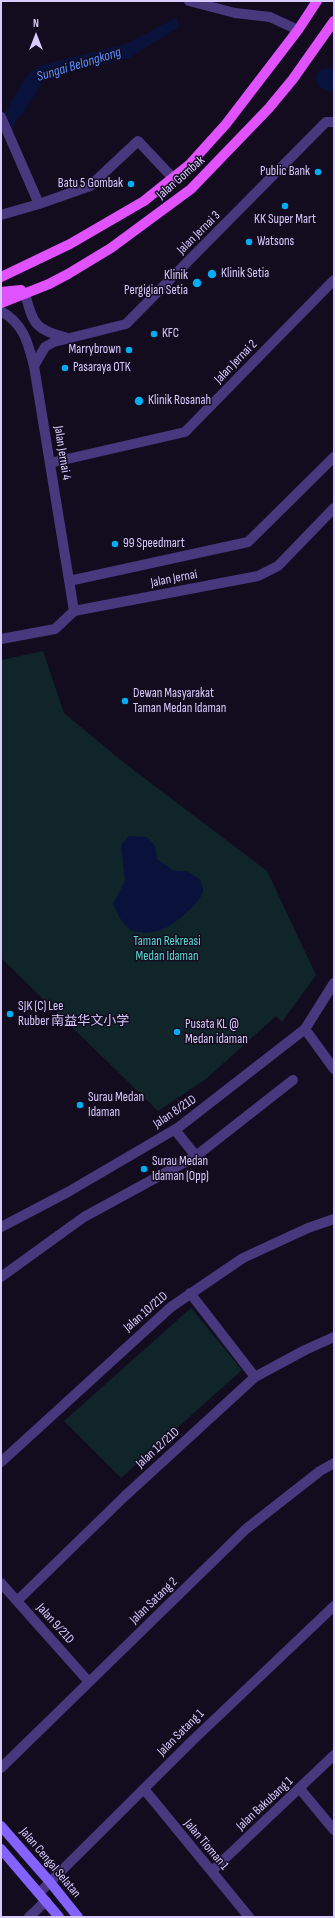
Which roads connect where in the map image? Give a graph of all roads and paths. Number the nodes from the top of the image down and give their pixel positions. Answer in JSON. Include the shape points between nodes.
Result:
{"nodes":[{"id":1,"x":189,"y":1,"type":"edge"},
{"id":2,"x":317,"y":1,"type":"edge"},
{"id":3,"x":334,"y":20,"type":"edge"},
{"id":4,"x":298,"y":30,"type":"junction"},
{"id":5,"x":1,"y":116,"type":"edge"},
{"id":6,"x":334,"y":122,"type":"edge"},
{"id":7,"x":173,"y":178,"type":"junction"},
{"id":8,"x":39,"y":204,"type":"junction"},
{"id":9,"x":1,"y":215,"type":"edge"},
{"id":10,"x":1,"y":277,"type":"edge"},
{"id":11,"x":334,"y":280,"type":"edge"},
{"id":12,"x":1,"y":292,"type":"edge"},
{"id":13,"x":25,"y":294,"type":"junction"},
{"id":14,"x":1,"y":303,"type":"edge"},
{"id":15,"x":1,"y":311,"type":"edge"},
{"id":16,"x":68,"y":338,"type":"junction"},
{"id":17,"x":34,"y":366,"type":"junction"},
{"id":18,"x":334,"y":457,"type":"edge"},
{"id":19,"x":50,"y":463,"type":"junction"},
{"id":20,"x":334,"y":508,"type":"edge"},
{"id":21,"x":70,"y":581,"type":"junction"},
{"id":22,"x":74,"y":611,"type":"junction"},
{"id":23,"x":1,"y":639,"type":"edge"},
{"id":24,"x":334,"y":983,"type":"edge"},
{"id":25,"x":305,"y":1028,"type":"junction"},
{"id":26,"x":334,"y":1069,"type":"edge"},
{"id":27,"x":293,"y":1080,"type":"dead end"},
{"id":28,"x":177,"y":1128,"type":"junction"},
{"id":29,"x":198,"y":1154,"type":"junction"},
{"id":30,"x":334,"y":1219,"type":"edge"},
{"id":31,"x":1,"y":1227,"type":"edge"},
{"id":32,"x":1,"y":1276,"type":"edge"},
{"id":33,"x":190,"y":1293,"type":"junction"},
{"id":34,"x":334,"y":1336,"type":"edge"},
{"id":35,"x":255,"y":1377,"type":"junction"},
{"id":36,"x":1,"y":1462,"type":"edge"},
{"id":37,"x":334,"y":1463,"type":"edge"},
{"id":38,"x":1,"y":1583,"type":"edge"},
{"id":39,"x":17,"y":1601,"type":"junction"},
{"id":40,"x":334,"y":1606,"type":"edge"},
{"id":41,"x":89,"y":1682,"type":"junction"},
{"id":42,"x":334,"y":1755,"type":"edge"},
{"id":43,"x":1,"y":1768,"type":"edge"},
{"id":44,"x":144,"y":1789,"type":"junction"},
{"id":45,"x":300,"y":1789,"type":"junction"},
{"id":46,"x":1,"y":1826,"type":"edge"},
{"id":47,"x":334,"y":1830,"type":"edge"},
{"id":48,"x":1,"y":1850,"type":"edge"},
{"id":49,"x":212,"y":1871,"type":"junction"},
{"id":50,"x":50,"y":1882,"type":"junction"},
{"id":51,"x":39,"y":1892,"type":"junction"},
{"id":52,"x":46,"y":1901,"type":"junction"},
{"id":53,"x":29,"y":1917,"type":"edge"},
{"id":54,"x":59,"y":1917,"type":"edge"},
{"id":55,"x":78,"y":1917,"type":"edge"},
{"id":56,"x":249,"y":1917,"type":"edge"}],
"edges":[{"from":1,"to":4,"type":"street","via":[[235,13],[270,17]]},
{"from":2,"to":4,"type":"main road","name":"Jalan Gombak"},
{"from":3,"to":13,"type":"main road","name":"Jalan Gombak","via":[[269,108],[191,189],[111,248],[68,274]]},
{"from":4,"to":7,"type":"main road","name":"Jalan Gombak","via":[[226,124],[189,165]]},
{"from":5,"to":8,"type":"street"},
{"from":6,"to":16,"type":"street","name":"Jalan Jernai 3","via":[[326,122],[126,324]]},
{"from":7,"to":8,"type":"street","via":[[138,141],[90,186]]},
{"from":7,"to":10,"type":"main road","name":"Jalan Gombak","via":[[144,201],[70,244]]},
{"from":8,"to":9,"type":"street"},
{"from":11,"to":19,"type":"street","name":"Jalan Jernai 2","via":[[185,432]]},
{"from":12,"to":13,"type":"main road","via":[[21,290]]},
{"from":13,"to":14,"type":"main road","name":"Jalan Gombak"},
{"from":13,"to":16,"type":"street","via":[[34,322],[48,332]]},
{"from":15,"to":17,"type":"street","name":"Jalan Jernai 4","via":[[22,328]]},
{"from":16,"to":17,"type":"street","name":"Jalan Jernai 3","via":[[45,347]]},
{"from":17,"to":19,"type":"street","name":"Jalan Jernai 4"},
{"from":18,"to":21,"type":"street","via":[[248,542]]},
{"from":19,"to":21,"type":"street","name":"Jalan Jernai 4"},
{"from":20,"to":22,"type":"street","name":"Jalan Jernai","via":[[278,566],[258,576]]},
{"from":21,"to":22,"type":"street","name":"Jalan Jernai 4"},
{"from":22,"to":23,"type":"street","via":[[55,629]]},
{"from":24,"to":25,"type":"street","name":"Jalan 8/21D"},
{"from":25,"to":26,"type":"street"},
{"from":25,"to":28,"type":"street","name":"Jalan 8/21D"},
{"from":27,"to":29,"type":"street"},
{"from":28,"to":29,"type":"street"},
{"from":28,"to":31,"type":"street","name":"Jalan 8/21D","via":[[68,1192]]},
{"from":29,"to":32,"type":"street","via":[[84,1217]]},
{"from":30,"to":33,"type":"street","name":"Jalan 10/21D","via":[[243,1258]]},
{"from":33,"to":35,"type":"street"},
{"from":33,"to":36,"type":"street","name":"Jalan 10/21D","via":[[171,1307]]},
{"from":34,"to":35,"type":"street","name":"Jalan 12/21D"},
{"from":35,"to":39,"type":"street","name":"Jalan 12/21D","via":[[125,1496]]},
{"from":37,"to":41,"type":"street","name":"Jalan Satang 2","via":[[246,1529]]},
{"from":38,"to":39,"type":"street","name":"Jalan 9/21D"},
{"from":39,"to":41,"type":"street","name":"Jalan 9/21D"},
{"from":40,"to":44,"type":"street","name":"Jalan Satang 1"},
{"from":41,"to":43,"type":"street","name":"Jalan Satang 2"},
{"from":42,"to":45,"type":"street","name":"Jalan Bakubang 1"},
{"from":44,"to":49,"type":"street","name":"Jalan Tioman 1"},
{"from":44,"to":50,"type":"street","name":"Jalan Satang 1"},
{"from":45,"to":47,"type":"street"},
{"from":45,"to":49,"type":"street","name":"Jalan Bakubang 1"},
{"from":46,"to":50,"type":"street","name":"Jalan Cengal Selatan"},
{"from":48,"to":51,"type":"street","name":"Jalan Cengal Selatan"},
{"from":49,"to":56,"type":"street","name":"Jalan Tioman 1"},
{"from":50,"to":51,"type":"street","name":"Jalan Satang 1"},
{"from":50,"to":55,"type":"street","name":"Jalan Cengal Selatan"},
{"from":51,"to":52,"type":"street","name":"Jalan Cengal Selatan"},
{"from":52,"to":53,"type":"street"},
{"from":52,"to":54,"type":"street","name":"Jalan Cengal Selatan"}]}
